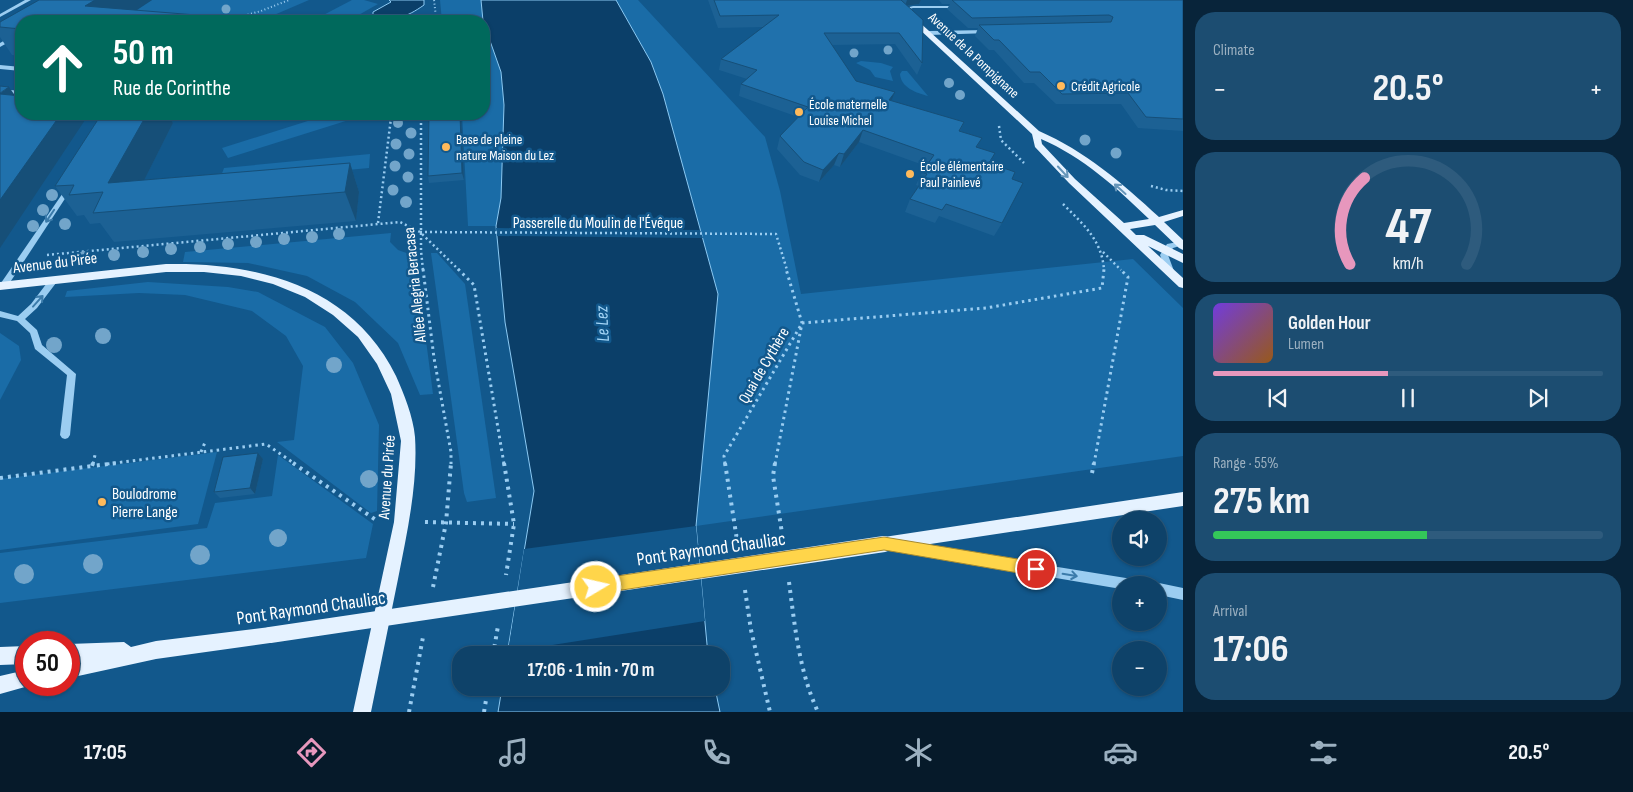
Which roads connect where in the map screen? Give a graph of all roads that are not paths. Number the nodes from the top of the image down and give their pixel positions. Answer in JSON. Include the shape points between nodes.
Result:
{"nodes":[{"id":1,"x":29,"y":0,"type":"edge"},
{"id":2,"x":891,"y":0,"type":"edge"},
{"id":3,"x":972,"y":6,"type":"edge"},
{"id":4,"x":901,"y":10,"type":"junction"},
{"id":5,"x":0,"y":16,"type":"edge"},
{"id":6,"x":998,"y":32,"type":"edge"},
{"id":7,"x":929,"y":33,"type":"junction"},
{"id":8,"x":15,"y":37,"type":"edge"},
{"id":9,"x":0,"y":46,"type":"edge"},
{"id":10,"x":0,"y":67,"type":"edge"},
{"id":11,"x":15,"y":68,"type":"edge"},
{"id":12,"x":0,"y":91,"type":"edge"},
{"id":13,"x":15,"y":92,"type":"edge"},
{"id":14,"x":1036,"y":133,"type":"junction"},
{"id":15,"x":72,"y":182,"type":"edge"},
{"id":16,"x":1183,"y":213,"type":"edge"},
{"id":17,"x":1156,"y":221,"type":"junction"},
{"id":18,"x":1122,"y":227,"type":"junction"},
{"id":19,"x":1182,"y":244,"type":"edge"},
{"id":20,"x":1165,"y":252,"type":"junction"},
{"id":21,"x":1183,"y":259,"type":"edge"},
{"id":22,"x":1170,"y":271,"type":"junction"},
{"id":23,"x":53,"y":281,"type":"junction"},
{"id":24,"x":1183,"y":284,"type":"edge"},
{"id":25,"x":2,"y":286,"type":"edge"},
{"id":26,"x":0,"y":314,"type":"edge"},
{"id":27,"x":20,"y":319,"type":"junction"},
{"id":28,"x":65,"y":435,"type":"dead end"},
{"id":29,"x":1183,"y":499,"type":"edge"},
{"id":30,"x":884,"y":544,"type":"junction"},
{"id":31,"x":1112,"y":582,"type":"edge"},
{"id":32,"x":1167,"y":591,"type":"edge"},
{"id":33,"x":1183,"y":594,"type":"edge"},
{"id":34,"x":156,"y":650,"type":"junction"},
{"id":35,"x":80,"y":653,"type":"edge"},
{"id":36,"x":15,"y":655,"type":"edge"},
{"id":37,"x":0,"y":656,"type":"edge"},
{"id":38,"x":80,"y":667,"type":"edge"},
{"id":39,"x":15,"y":682,"type":"edge"},
{"id":40,"x":0,"y":685,"type":"edge"},
{"id":41,"x":362,"y":712,"type":"edge"}],
"edges":[{"from":1,"to":5,"type":"street"},
{"from":2,"to":4,"type":"main road","name":"Avenue de la Pompignane"},
{"from":3,"to":4,"type":"street"},
{"from":4,"to":7,"type":"main road","name":"Avenue de la Pompignane"},
{"from":6,"to":7,"type":"street"},
{"from":7,"to":14,"type":"main road","name":"Avenue de la Pompignane"},
{"from":8,"to":9,"type":"street"},
{"from":10,"to":11,"type":"lane"},
{"from":12,"to":13,"type":"street"},
{"from":17,"to":14,"type":"main road","name":"Avenue de la Pompignane","one_way":true,"via":[[1106,176],[1055,140]]},
{"from":14,"to":18,"type":"main road","name":"Avenue de la Pompignane","one_way":true,"via":[[1038,145]]},
{"from":15,"to":25,"type":"street","one_way":true},
{"from":16,"to":17,"type":"main road"},
{"from":17,"to":18,"type":"main road"},
{"from":17,"to":19,"type":"main road","name":"Avenue de la Pompignane"},
{"from":18,"to":20,"type":"main road","name":"Avenue de la Pompignane"},
{"from":18,"to":22,"type":"main road","name":"Avenue de la Pompignane"},
{"from":19,"to":20,"type":"street","via":[[1170,246]]},
{"from":20,"to":21,"type":"main road","name":"Avenue de la Pompignane"},
{"from":20,"to":22,"type":"street"},
{"from":22,"to":24,"type":"main road","name":"Avenue de la Pompignane"},
{"from":23,"to":25,"type":"main road","name":"Avenue du Pirée"},
{"from":27,"to":23,"type":"street","one_way":true},
{"from":23,"to":41,"type":"main road","name":"Avenue du Pirée","via":[[147,269],[236,271],[299,289],[327,304],[353,323],[375,349],[395,385],[408,432],[402,522]]},
{"from":26,"to":27,"type":"street"},
{"from":27,"to":28,"type":"street","via":[[34,332],[38,347],[72,374]]},
{"from":29,"to":30,"type":"main road","name":"Pont Raymond Chauliac"},
{"from":30,"to":31,"type":"street","one_way":true},
{"from":30,"to":34,"type":"main road","name":"Pont Raymond Chauliac","bridge":true},
{"from":32,"to":33,"type":"street"},
{"from":34,"to":35,"type":"main road"},
{"from":34,"to":38,"type":"main road"},
{"from":36,"to":37,"type":"main road"},
{"from":39,"to":40,"type":"main road"}]}
